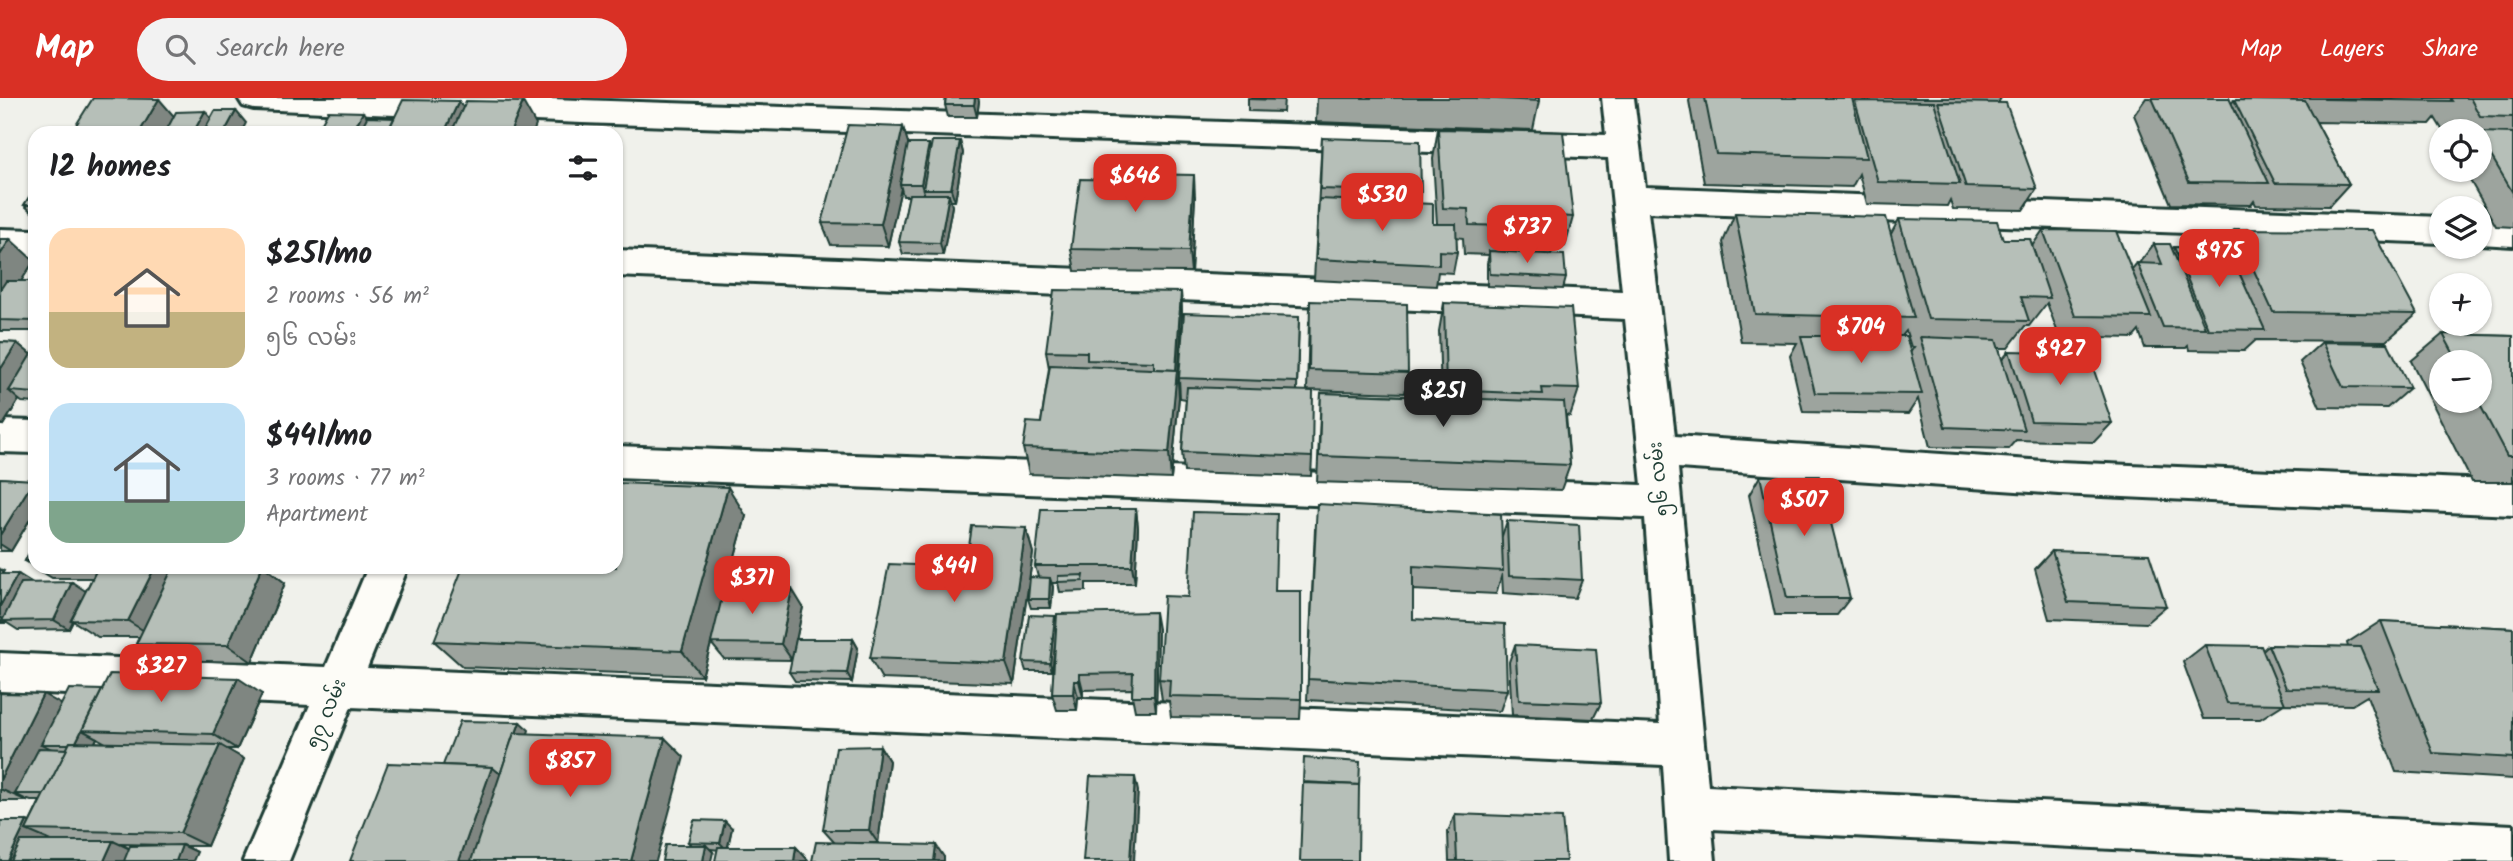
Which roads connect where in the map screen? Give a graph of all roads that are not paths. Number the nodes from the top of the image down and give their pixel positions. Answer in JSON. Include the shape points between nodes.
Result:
{"nodes":[{"id":1,"x":254,"y":98,"type":"edge"},
{"id":2,"x":1618,"y":98,"type":"edge"},
{"id":3,"x":580,"y":114,"type":"edge"},
{"id":4,"x":1623,"y":147,"type":"junction"},
{"id":5,"x":1631,"y":199,"type":"junction"},
{"id":6,"x":2429,"y":230,"type":"edge"},
{"id":7,"x":2492,"y":232,"type":"edge"},
{"id":8,"x":2513,"y":233,"type":"edge"},
{"id":9,"x":0,"y":242,"type":"edge"},
{"id":10,"x":28,"y":243,"type":"edge"},
{"id":11,"x":623,"y":263,"type":"edge"},
{"id":12,"x":1643,"y":306,"type":"junction"},
{"id":13,"x":0,"y":436,"type":"edge"},
{"id":14,"x":28,"y":437,"type":"edge"},
{"id":15,"x":1656,"y":451,"type":"junction"},
{"id":16,"x":623,"y":462,"type":"edge"},
{"id":17,"x":2513,"y":498,"type":"edge"},
{"id":18,"x":1663,"y":502,"type":"junction"},
{"id":19,"x":385,"y":574,"type":"edge"},
{"id":20,"x":0,"y":672,"type":"edge"},
{"id":21,"x":338,"y":688,"type":"junction"},
{"id":22,"x":1681,"y":745,"type":"junction"},
{"id":23,"x":1686,"y":806,"type":"junction"},
{"id":24,"x":2513,"y":847,"type":"edge"},
{"id":25,"x":266,"y":861,"type":"edge"},
{"id":26,"x":1692,"y":861,"type":"edge"}],
"edges":[{"from":1,"to":3,"type":"street"},
{"from":2,"to":4,"type":"street","name":"၅၆ လမ်း"},
{"from":3,"to":4,"type":"street"},
{"from":4,"to":5,"type":"street","name":"၅၆ လမ်း"},
{"from":5,"to":6,"type":"street"},
{"from":5,"to":12,"type":"street","name":"၅၆ လမ်း"},
{"from":7,"to":8,"type":"street"},
{"from":9,"to":10,"type":"street"},
{"from":11,"to":12,"type":"street"},
{"from":12,"to":15,"type":"street","name":"၅၆ လမ်း"},
{"from":13,"to":14,"type":"street"},
{"from":15,"to":17,"type":"street","via":[[2059,478]]},
{"from":15,"to":18,"type":"street","name":"၅၆ လမ်း"},
{"from":16,"to":18,"type":"street"},
{"from":18,"to":22,"type":"street","name":"၅၆ လမ်း"},
{"from":19,"to":21,"type":"street","name":"၅၇ လမ်း"},
{"from":20,"to":21,"type":"street"},
{"from":21,"to":22,"type":"street"},
{"from":21,"to":25,"type":"street","name":"၅၇ လမ်း"},
{"from":22,"to":23,"type":"street","name":"၅၆ လမ်း"},
{"from":23,"to":24,"type":"street"},
{"from":23,"to":26,"type":"street","name":"၅၆ လမ်း"}]}
